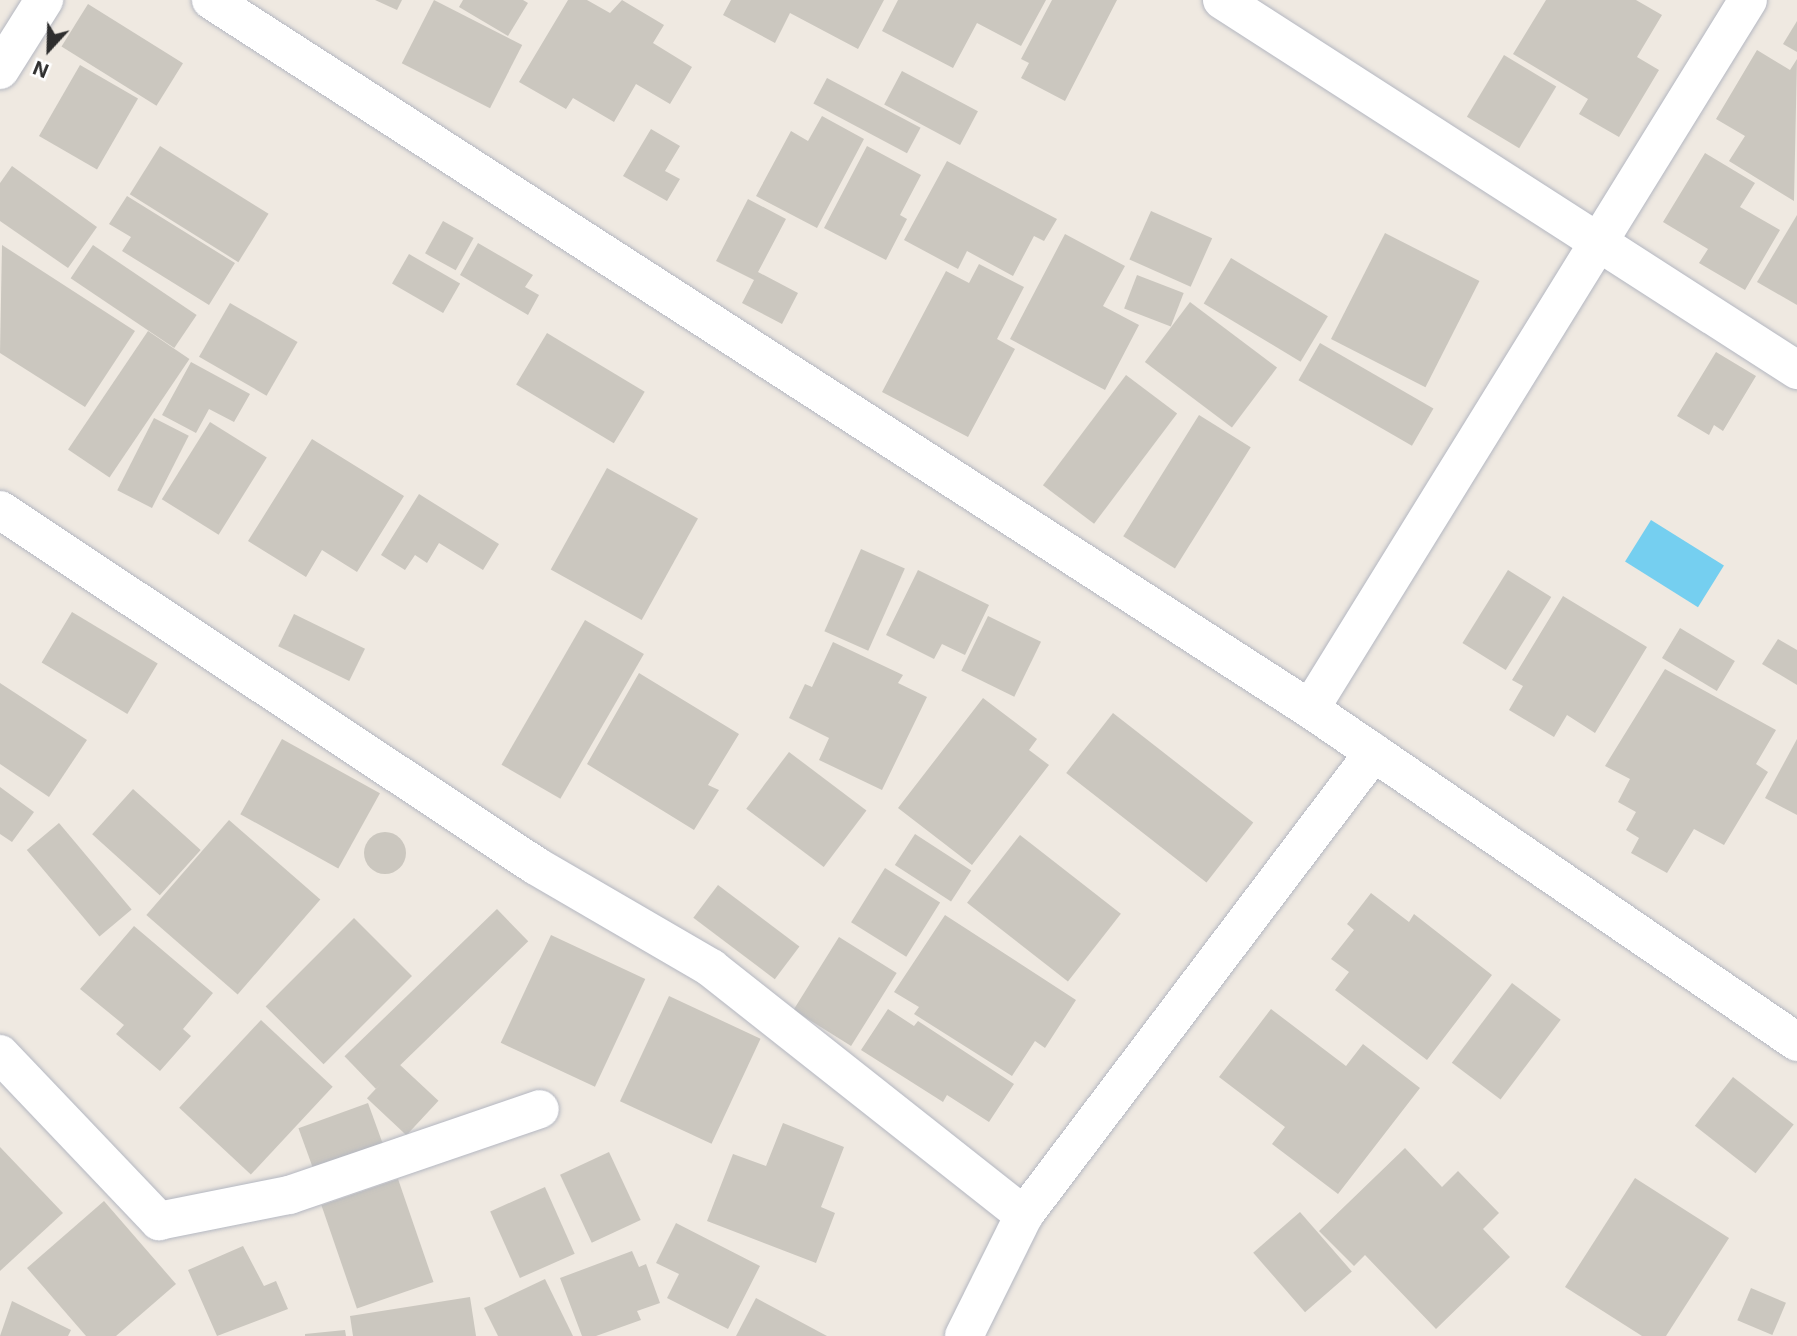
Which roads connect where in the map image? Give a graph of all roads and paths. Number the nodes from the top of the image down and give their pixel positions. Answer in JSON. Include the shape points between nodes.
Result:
{"nodes":[{"id":1,"x":44,"y":0,"type":"edge"},
{"id":2,"x":211,"y":0,"type":"edge"},
{"id":3,"x":1222,"y":0,"type":"edge"},
{"id":4,"x":1748,"y":0,"type":"edge"},
{"id":5,"x":0,"y":70,"type":"edge"},
{"id":6,"x":1599,"y":244,"type":"junction"},
{"id":7,"x":1797,"y":370,"type":"edge"},
{"id":8,"x":0,"y":510,"type":"edge"},
{"id":9,"x":1310,"y":709,"type":"junction"},
{"id":10,"x":1374,"y":752,"type":"junction"},
{"id":11,"x":1797,"y":1042,"type":"edge"},
{"id":12,"x":0,"y":1054,"type":"edge"},
{"id":13,"x":540,"y":1109,"type":"dead end"},
{"id":14,"x":1024,"y":1215,"type":"junction"},
{"id":15,"x":964,"y":1336,"type":"edge"}],
"edges":[{"from":1,"to":5,"type":"street"},
{"from":2,"to":9,"type":"street"},
{"from":3,"to":6,"type":"street"},
{"from":4,"to":6,"type":"street"},
{"from":6,"to":7,"type":"street"},
{"from":6,"to":9,"type":"street"},
{"from":8,"to":14,"type":"street","via":[[537,866],[711,968]]},
{"from":9,"to":10,"type":"street"},
{"from":10,"to":11,"type":"street"},
{"from":10,"to":14,"type":"street"},
{"from":12,"to":13,"type":"street","via":[[159,1221],[289,1195]]},
{"from":14,"to":15,"type":"street"}]}
